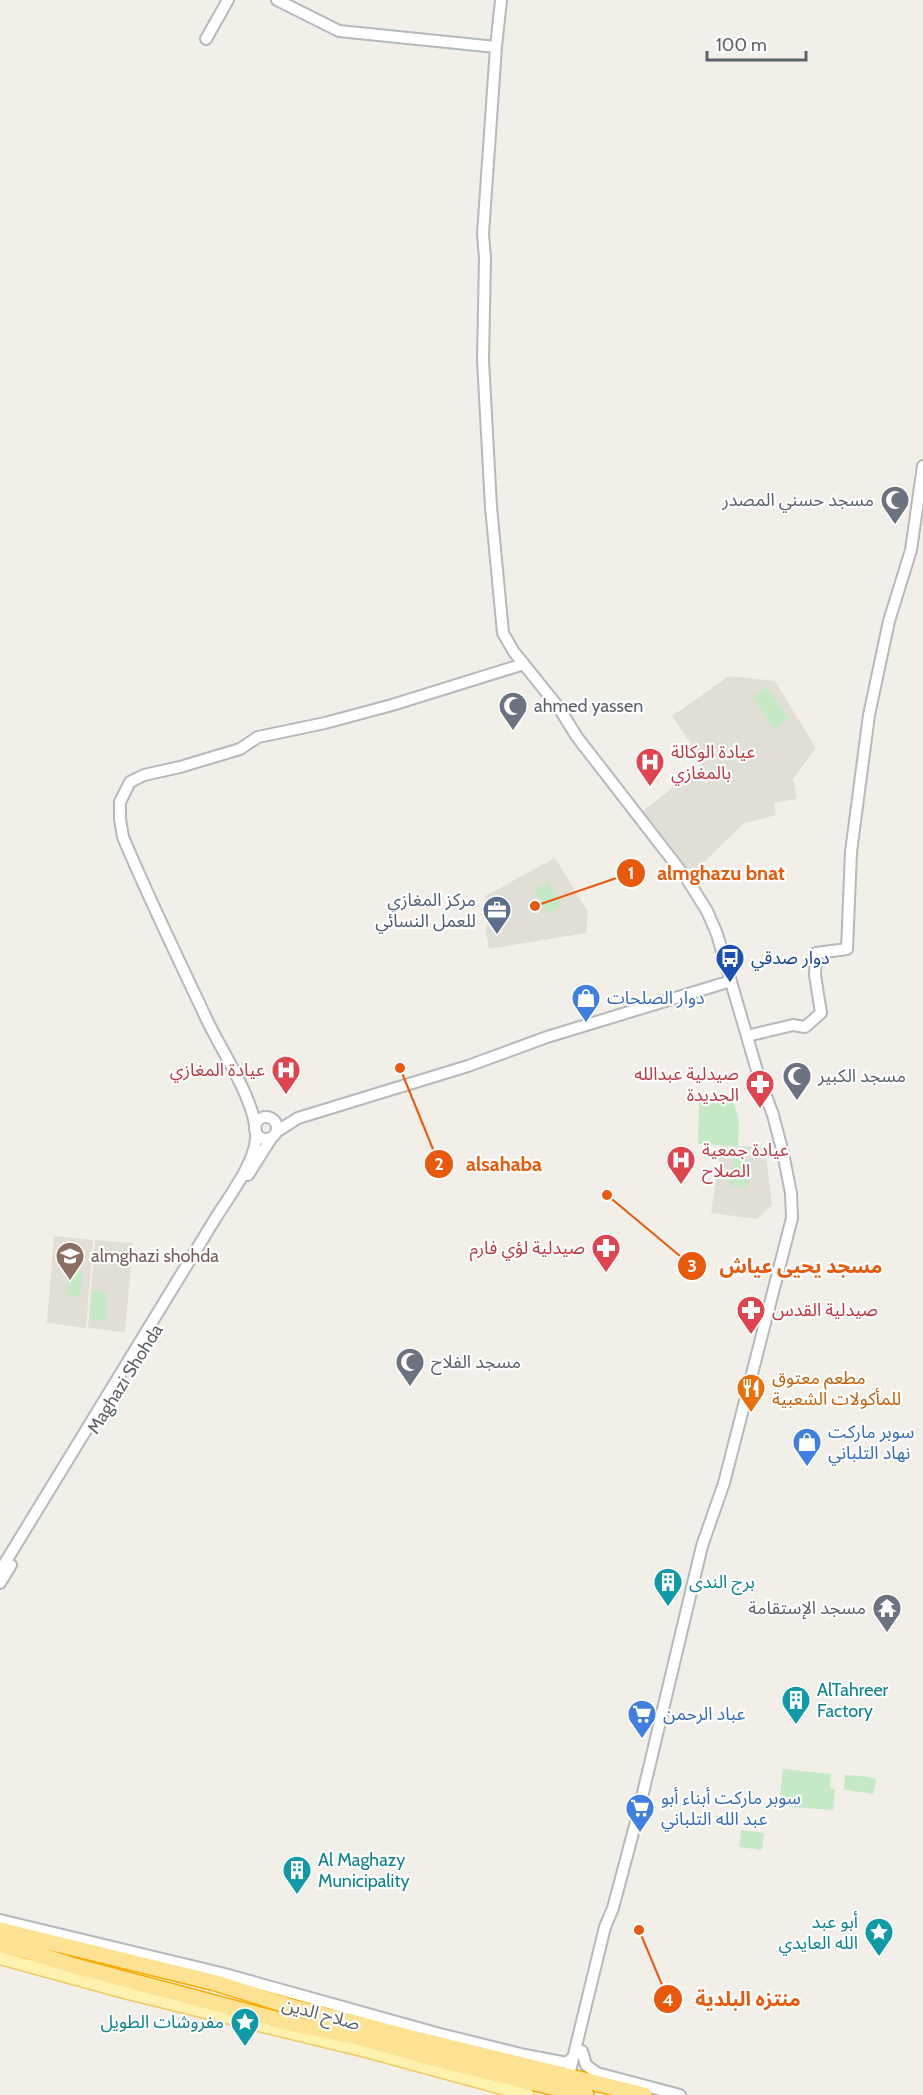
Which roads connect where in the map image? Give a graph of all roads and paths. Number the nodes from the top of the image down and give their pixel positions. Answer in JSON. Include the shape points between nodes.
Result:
{"nodes":[{"id":1,"x":228,"y":0,"type":"edge"},
{"id":2,"x":277,"y":0,"type":"edge"},
{"id":3,"x":501,"y":0,"type":"edge"},
{"id":4,"x":207,"y":39,"type":"dead end"},
{"id":5,"x":495,"y":47,"type":"junction"},
{"id":6,"x":923,"y":466,"type":"edge"},
{"id":7,"x":524,"y":664,"type":"junction"},
{"id":8,"x":731,"y":981,"type":"junction"},
{"id":9,"x":747,"y":1036,"type":"junction"},
{"id":10,"x":256,"y":1129,"type":"junction"},
{"id":11,"x":274,"y":1135,"type":"junction"},
{"id":12,"x":247,"y":1172,"type":"junction"},
{"id":13,"x":0,"y":1571,"type":"edge"},
{"id":14,"x":0,"y":1583,"type":"edge"},
{"id":15,"x":0,"y":1920,"type":"edge"},
{"id":16,"x":0,"y":1929,"type":"edge"},
{"id":17,"x":0,"y":1945,"type":"edge"},
{"id":18,"x":31,"y":1945,"type":"junction"},
{"id":19,"x":0,"y":1958,"type":"edge"},
{"id":20,"x":132,"y":1979,"type":"junction"},
{"id":21,"x":138,"y":1995,"type":"junction"},
{"id":22,"x":357,"y":2037,"type":"junction"},
{"id":23,"x":366,"y":2050,"type":"junction"},
{"id":24,"x":578,"y":2054,"type":"junction"},
{"id":25,"x":574,"y":2086,"type":"edge"},
{"id":26,"x":528,"y":2095,"type":"edge"},
{"id":27,"x":644,"y":2095,"type":"edge"},
{"id":28,"x":680,"y":2095,"type":"edge"}],
"edges":[{"from":1,"to":4,"type":"street"},
{"from":2,"to":5,"type":"street","via":[[339,31]]},
{"from":3,"to":5,"type":"street"},
{"from":5,"to":7,"type":"street","via":[[483,234],[483,360],[503,633]]},
{"from":6,"to":9,"type":"street","via":[[911,550],[889,621],[869,715],[851,852],[847,949],[816,953],[821,1013],[805,1027],[793,1025]]},
{"from":7,"to":8,"type":"street","via":[[687,879],[714,926]]},
{"from":7,"to":10,"type":"street","via":[[392,705],[258,737],[240,749],[130,782],[120,802],[123,837],[245,1094]]},
{"from":8,"to":9,"type":"street"},
{"from":8,"to":11,"type":"street","via":[[292,1120]]},
{"from":9,"to":24,"type":"street","via":[[783,1154],[792,1218],[724,1483],[702,1546],[637,1818],[605,1927]]},
{"from":10,"to":11,"type":"street","via":[[262,1138]]},
{"from":10,"to":11,"type":"street","via":[[259,1120],[268,1118],[276,1124]]},
{"from":10,"to":12,"type":"street"},
{"from":11,"to":12,"type":"street"},
{"from":12,"to":13,"type":"street","name":"Maghazi Shohda"},
{"from":12,"to":14,"type":"street","name":"Maghazi Shohda","via":[[149,1341]]},
{"from":15,"to":24,"type":"street","via":[[221,1973],[525,2055],[567,2062]]},
{"from":16,"to":18,"type":"highway","name":"صلاح الدين"},
{"from":17,"to":18,"type":"highway","name":"صلاح الدين"},
{"from":18,"to":20,"type":"highway","name":"صلاح الدين","via":[[71,1965]]},
{"from":18,"to":25,"type":"highway","name":"صلاح الدين","via":[[216,1983]]},
{"from":19,"to":21,"type":"main road"},
{"from":20,"to":21,"type":"highway"},
{"from":20,"to":22,"type":"highway","name":"صلاح الدين","via":[[294,2024]]},
{"from":21,"to":23,"type":"main road"},
{"from":22,"to":23,"type":"highway"},
{"from":22,"to":25,"type":"highway","name":"صلاح الدين","via":[[447,2062]]},
{"from":23,"to":26,"type":"main road"},
{"from":24,"to":25,"type":"street"},
{"from":24,"to":28,"type":"street","via":[[597,2073]]},
{"from":25,"to":27,"type":"highway","name":"صلاح الدين"}]}
